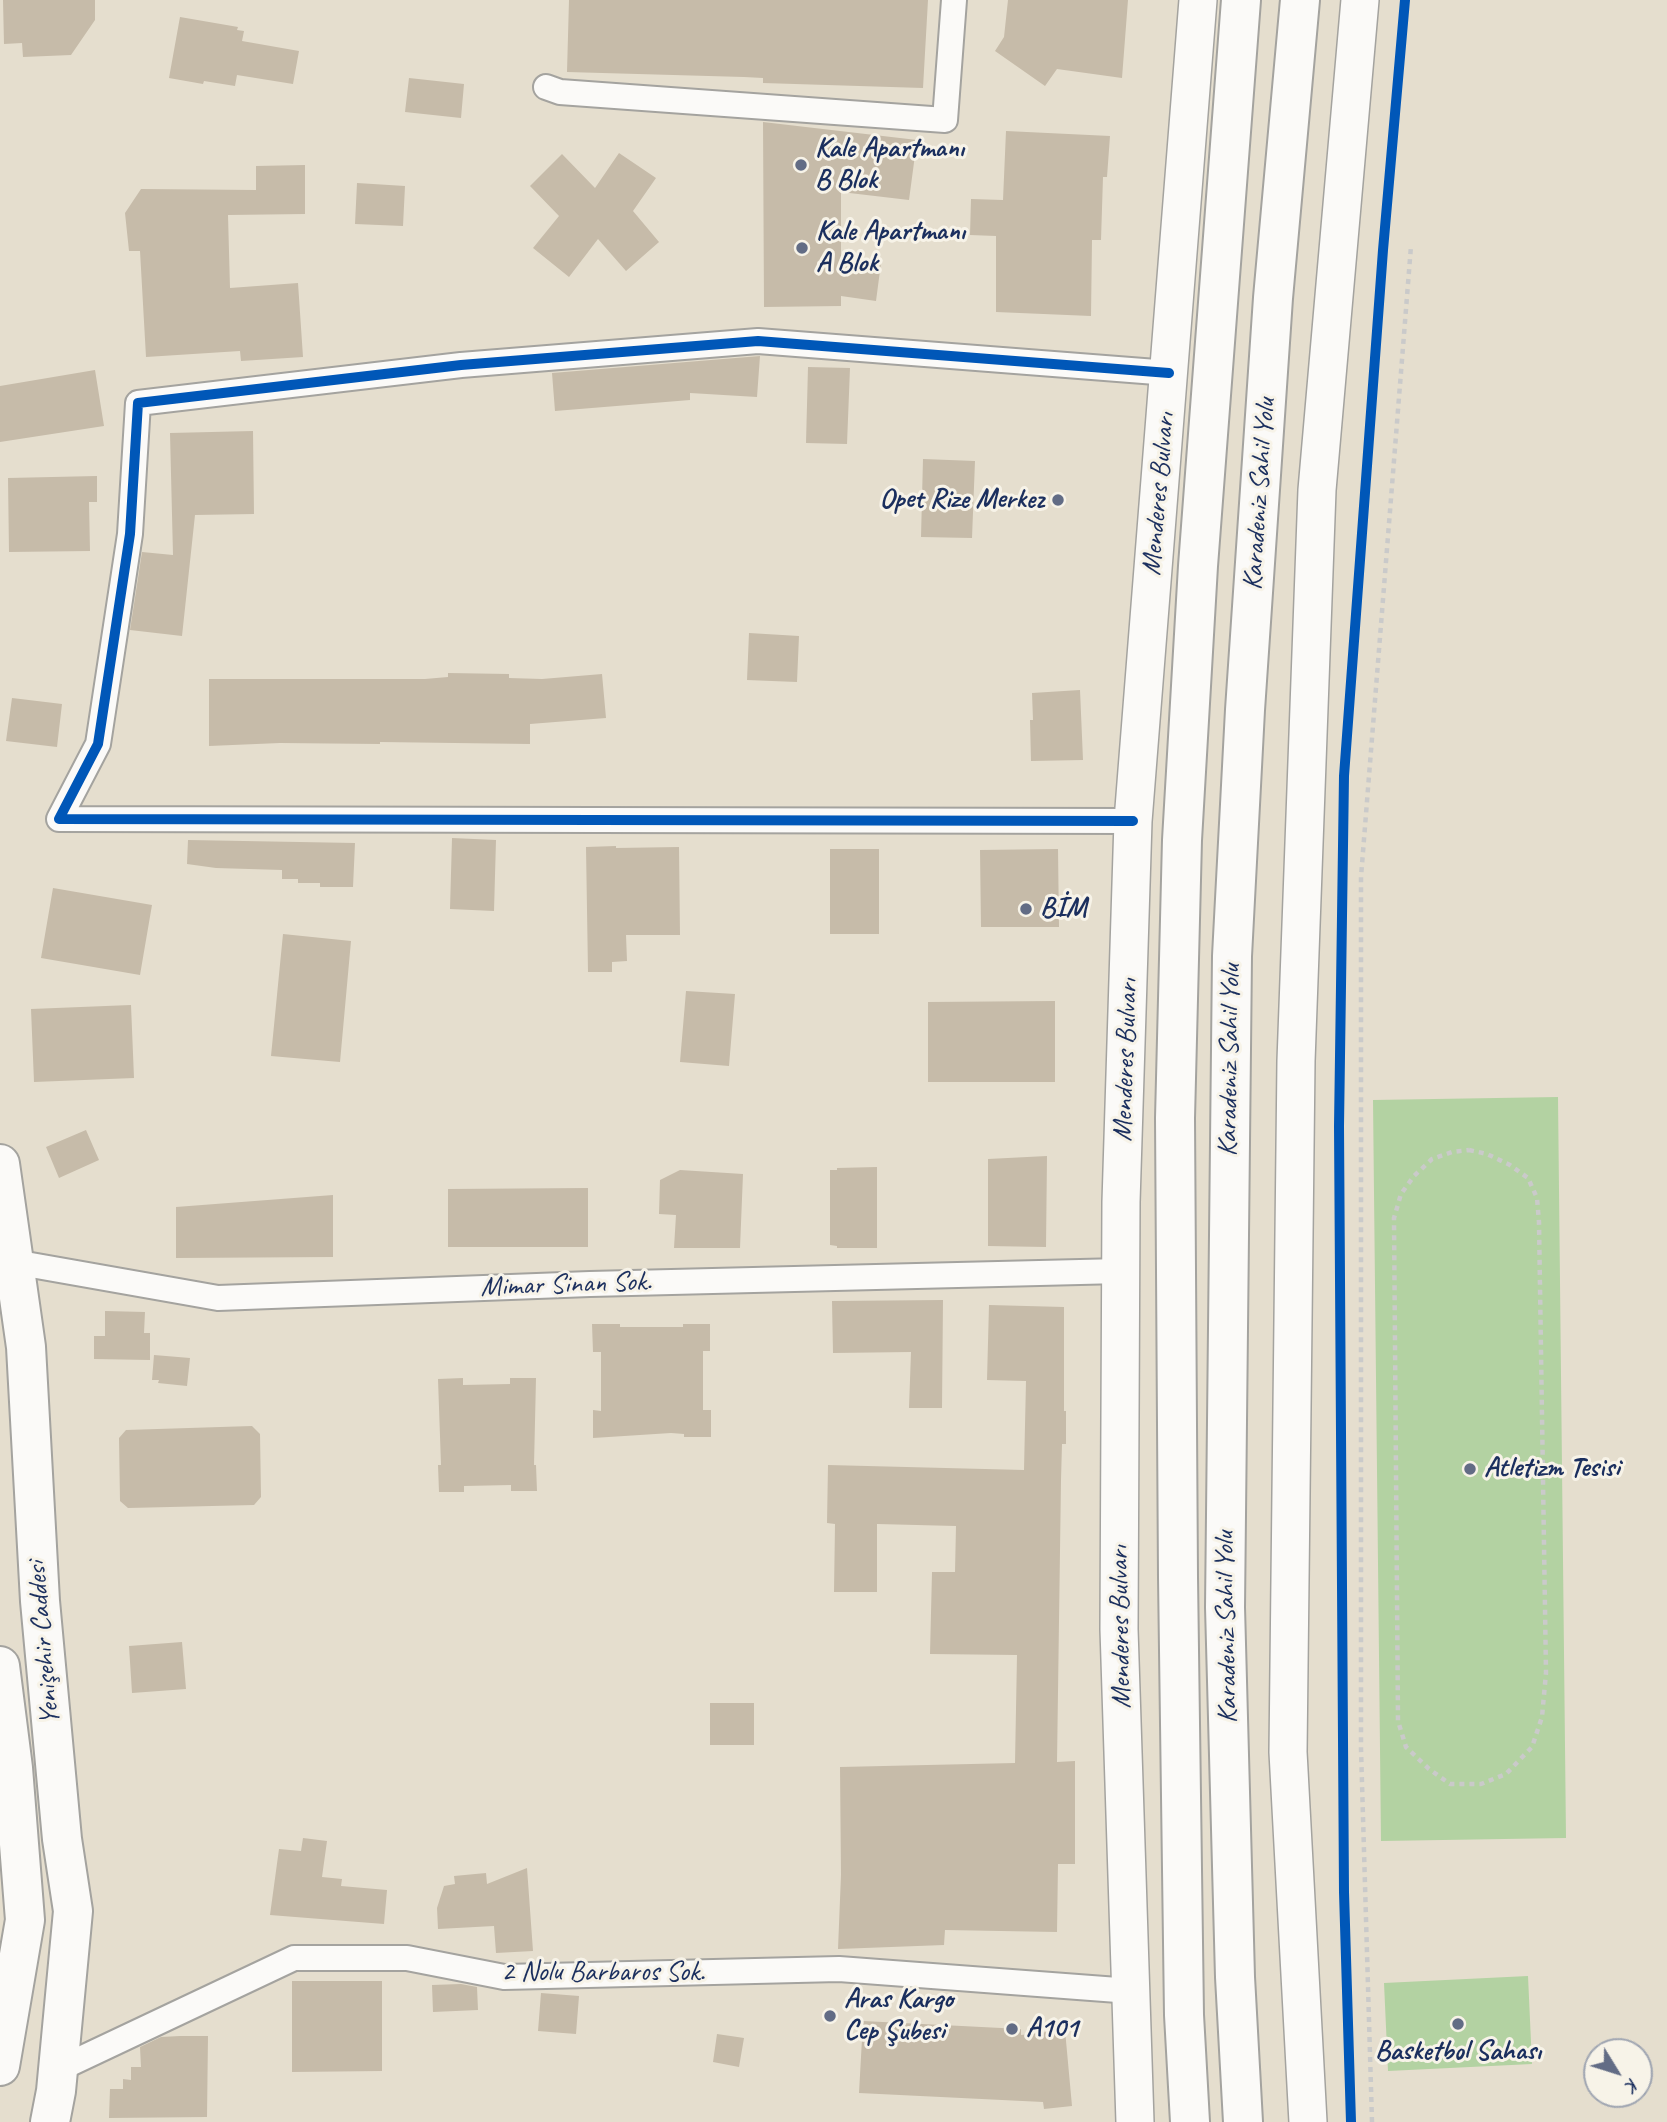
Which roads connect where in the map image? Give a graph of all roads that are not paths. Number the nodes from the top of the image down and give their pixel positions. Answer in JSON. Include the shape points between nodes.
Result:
{"nodes":[{"id":1,"x":954,"y":0,"type":"edge"},
{"id":2,"x":1198,"y":0,"type":"edge"},
{"id":3,"x":1241,"y":0,"type":"edge"},
{"id":4,"x":1300,"y":0,"type":"edge"},
{"id":5,"x":1360,"y":0,"type":"edge"},
{"id":6,"x":546,"y":87,"type":"dead end"},
{"id":7,"x":1169,"y":373,"type":"junction"},
{"id":8,"x":1133,"y":821,"type":"junction"},
{"id":9,"x":0,"y":1164,"type":"edge"},
{"id":10,"x":14,"y":1262,"type":"junction"},
{"id":11,"x":1121,"y":1271,"type":"junction"},
{"id":12,"x":0,"y":1666,"type":"edge"},
{"id":13,"x":1131,"y":1991,"type":"junction"},
{"id":14,"x":0,"y":2066,"type":"edge"},
{"id":15,"x":57,"y":2070,"type":"junction"},
{"id":16,"x":50,"y":2122,"type":"edge"},
{"id":17,"x":1135,"y":2122,"type":"edge"},
{"id":18,"x":1190,"y":2122,"type":"edge"},
{"id":19,"x":1243,"y":2122,"type":"edge"},
{"id":20,"x":1308,"y":2122,"type":"edge"}],
"edges":[{"from":1,"to":6,"type":"street","via":[[945,120],[560,92]]},
{"from":2,"to":7,"type":"main road","name":"Menderes Bulvarı"},
{"from":3,"to":18,"type":"main road","name":"Karadeniz Sahil Yolu","via":[[1198,566],[1182,840],[1175,1118],[1177,1563],[1184,2015]]},
{"from":4,"to":19,"type":"main road","name":"Karadeniz Sahil Yolu","via":[[1272,311],[1232,956],[1225,1607]]},
{"from":5,"to":20,"type":"main road","via":[[1317,490],[1296,1061],[1288,1752]]},
{"from":7,"to":8,"type":"main road","name":"Menderes Bulvarı"},
{"from":7,"to":8,"type":"street","via":[[758,341],[461,365],[138,403],[130,534],[98,744],[59,819]]},
{"from":8,"to":11,"type":"main road","name":"Menderes Bulvarı"},
{"from":9,"to":10,"type":"main road","name":"Yenişehir Caddesi"},
{"from":10,"to":11,"type":"street","name":"Mimar Sinan Sok.","via":[[219,1298]]},
{"from":10,"to":15,"type":"main road","name":"Yenişehir Caddesi","via":[[26,1348],[40,1601],[73,1911]]},
{"from":11,"to":13,"type":"main road","name":"Menderes Bulvarı","via":[[1119,1629]]},
{"from":12,"to":14,"type":"main road","name":"Yenişehir Caddesi","via":[[26,1920]]},
{"from":13,"to":15,"type":"street","name":"2 Nolu Barbaros Sok.","via":[[839,1969],[504,1977],[407,1958],[294,1958]]},
{"from":13,"to":17,"type":"main road","name":"Menderes Bulvarı"},
{"from":15,"to":16,"type":"main road","name":"Yenişehir Caddesi"}]}
